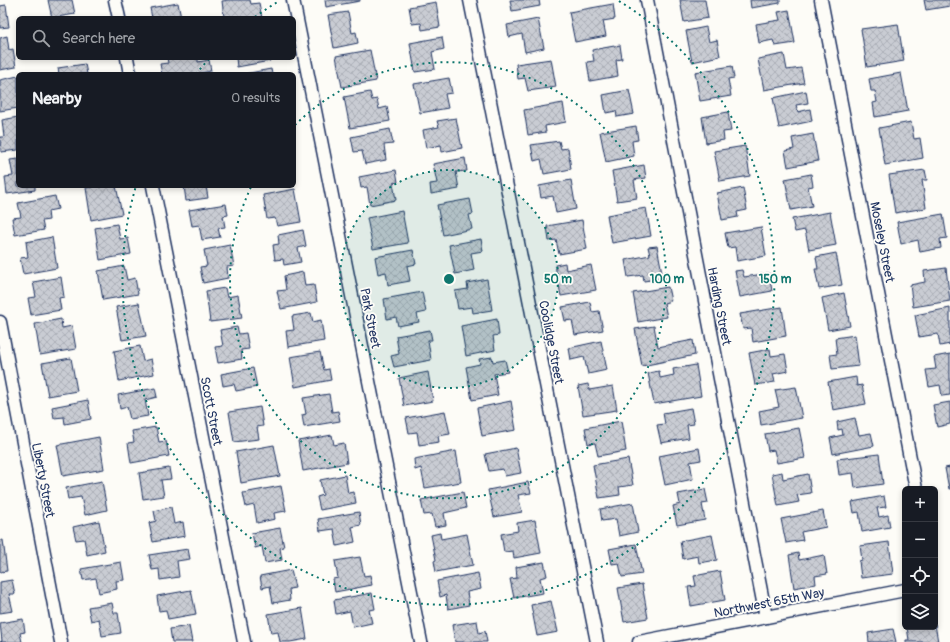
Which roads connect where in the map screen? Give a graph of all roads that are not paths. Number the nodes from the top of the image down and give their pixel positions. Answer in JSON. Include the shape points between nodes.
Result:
{"nodes":[{"id":1,"x":115,"y":0,"type":"edge"},
{"id":2,"x":293,"y":0,"type":"edge"},
{"id":3,"x":470,"y":0,"type":"edge"},
{"id":4,"x":647,"y":0,"type":"edge"},
{"id":5,"x":821,"y":0,"type":"edge"},
{"id":6,"x":119,"y":16,"type":"edge"},
{"id":7,"x":127,"y":60,"type":"edge"},
{"id":8,"x":130,"y":72,"type":"edge"},
{"id":9,"x":153,"y":188,"type":"edge"},
{"id":10,"x":0,"y":322,"type":"edge"},
{"id":11,"x":915,"y":486,"type":"edge"},
{"id":12,"x":902,"y":591,"type":"edge"},
{"id":13,"x":766,"y":617,"type":"junction"},
{"id":14,"x":61,"y":642,"type":"edge"},
{"id":15,"x":244,"y":642,"type":"edge"},
{"id":16,"x":421,"y":642,"type":"edge"},
{"id":17,"x":597,"y":642,"type":"edge"},
{"id":18,"x":639,"y":642,"type":"edge"}],
"edges":[{"from":1,"to":6,"type":"street"},
{"from":2,"to":16,"type":"street","name":"Park Street"},
{"from":3,"to":17,"type":"street","name":"Coolidge Street"},
{"from":4,"to":13,"type":"street","name":"Harding Street"},
{"from":5,"to":11,"type":"street","name":"Moseley Street"},
{"from":7,"to":8,"type":"street"},
{"from":9,"to":15,"type":"street","name":"Scott Street"},
{"from":10,"to":14,"type":"street","name":"Liberty Street"},
{"from":12,"to":13,"type":"street","name":"Northwest 65th Way"},
{"from":13,"to":18,"type":"street","name":"Northwest 65th Way"}]}
